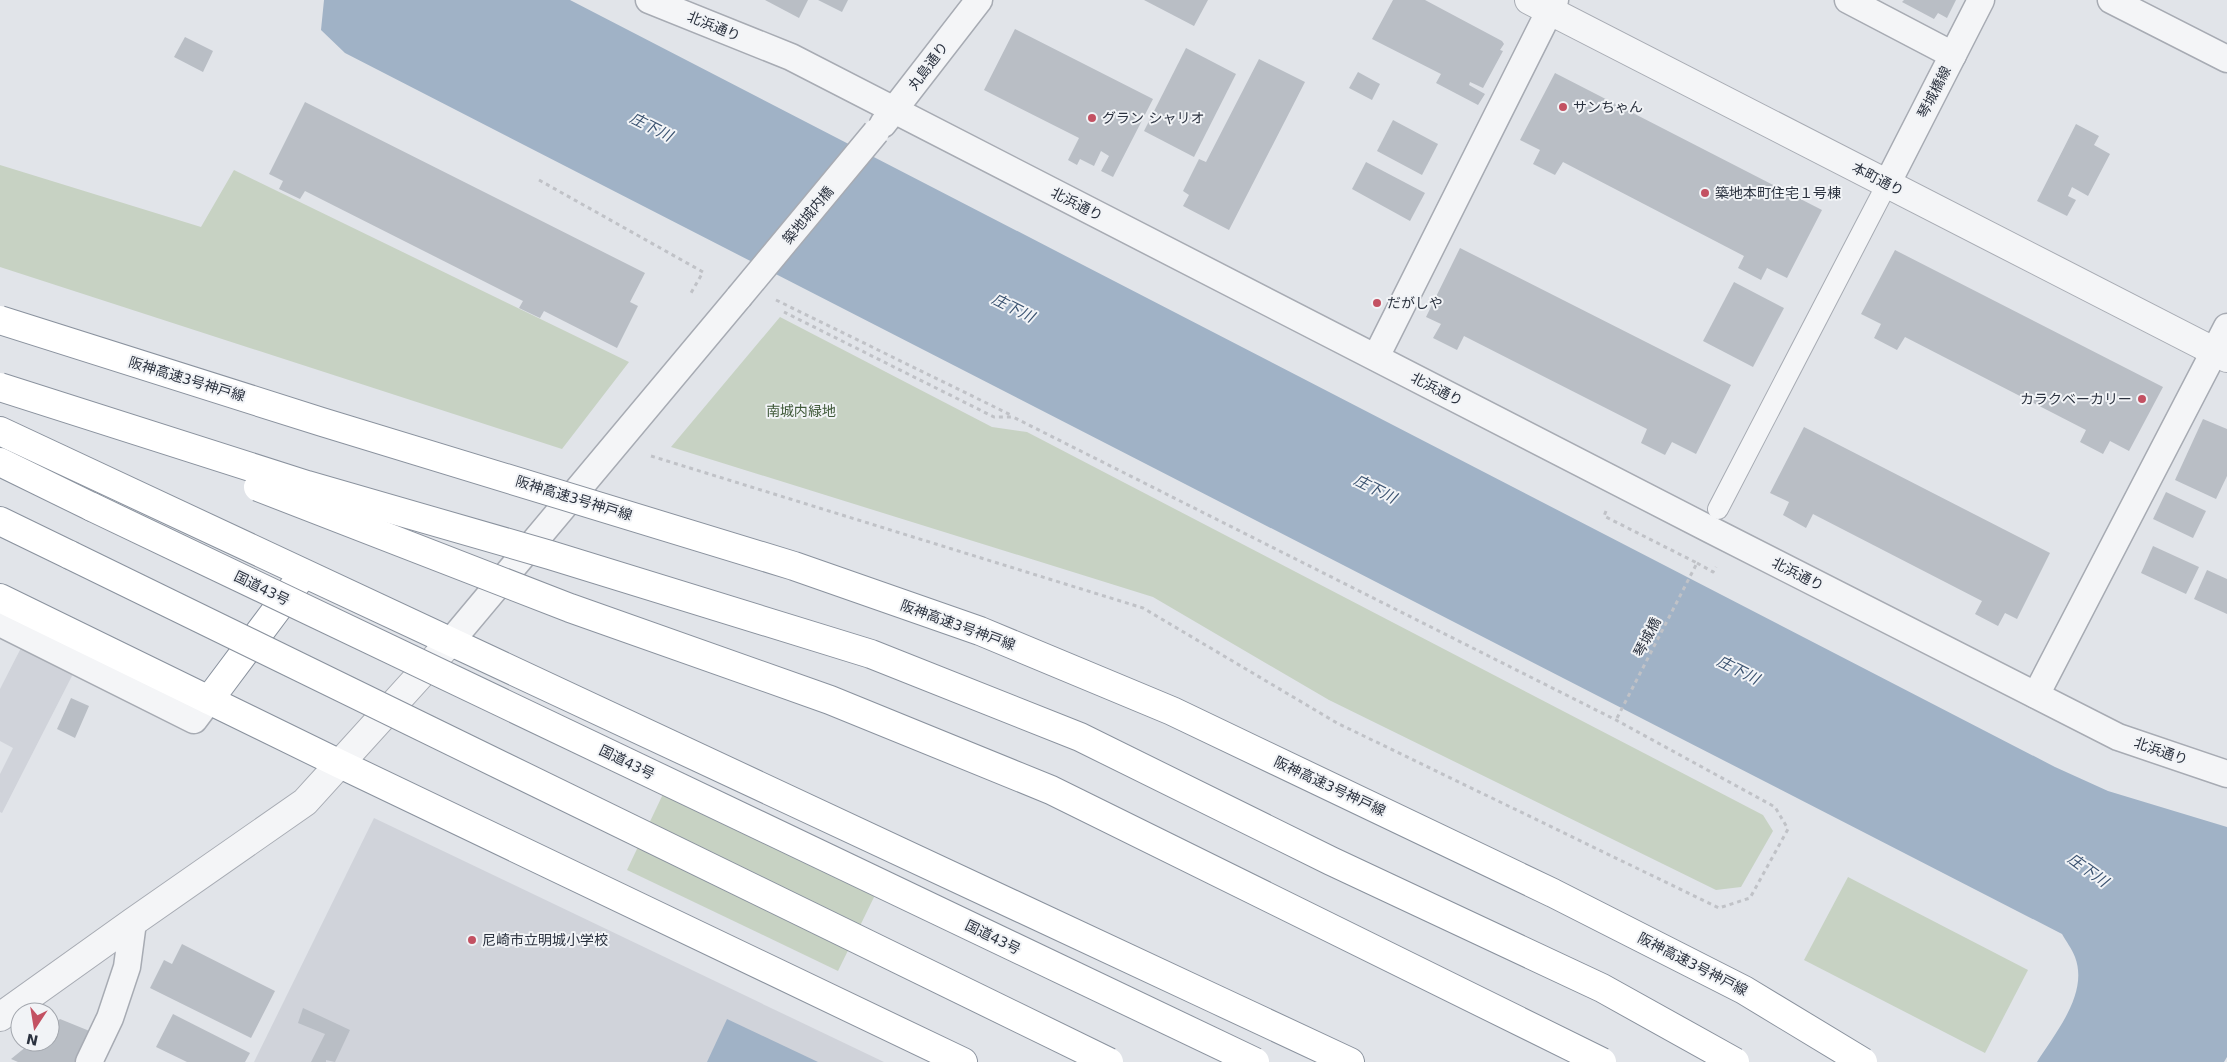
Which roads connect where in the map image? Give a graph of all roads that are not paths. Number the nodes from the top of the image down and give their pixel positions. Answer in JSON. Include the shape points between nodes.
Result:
{"nodes":[{"id":1,"x":649,"y":0,"type":"edge"},
{"id":2,"x":979,"y":0,"type":"edge"},
{"id":3,"x":1848,"y":0,"type":"edge"},
{"id":4,"x":1980,"y":0,"type":"edge"},
{"id":5,"x":2111,"y":0,"type":"edge"},
{"id":6,"x":1544,"y":4,"type":"edge"},
{"id":7,"x":1953,"y":55,"type":"junction"},
{"id":8,"x":2227,"y":59,"type":"edge"},
{"id":9,"x":894,"y":110,"type":"junction"},
{"id":10,"x":876,"y":132,"type":"joint"},
{"id":11,"x":1887,"y":184,"type":"junction"},
{"id":12,"x":0,"y":320,"type":"edge"},
{"id":13,"x":2227,"y":326,"type":"edge"},
{"id":14,"x":2221,"y":355,"type":"edge"},
{"id":15,"x":1376,"y":357,"type":"junction"},
{"id":16,"x":0,"y":387,"type":"edge"},
{"id":17,"x":0,"y":431,"type":"edge"},
{"id":18,"x":0,"y":462,"type":"edge"},
{"id":19,"x":1718,"y":510,"type":"dead end"},
{"id":20,"x":0,"y":521,"type":"edge"},
{"id":21,"x":305,"y":572,"type":"junction"},
{"id":22,"x":0,"y":598,"type":"edge"},
{"id":23,"x":0,"y":623,"type":"edge"},
{"id":24,"x":452,"y":640,"type":"junction"},
{"id":25,"x":2036,"y":695,"type":"junction"},
{"id":26,"x":209,"y":700,"type":"junction"},
{"id":27,"x":340,"y":764,"type":"junction"},
{"id":28,"x":2227,"y":774,"type":"edge"},
{"id":29,"x":133,"y":922,"type":"junction"},
{"id":30,"x":0,"y":1018,"type":"edge"},
{"id":31,"x":89,"y":1062,"type":"edge"},
{"id":32,"x":963,"y":1062,"type":"edge"},
{"id":33,"x":1108,"y":1062,"type":"edge"},
{"id":34,"x":1255,"y":1062,"type":"edge"},
{"id":35,"x":1350,"y":1062,"type":"edge"},
{"id":36,"x":1602,"y":1062,"type":"edge"},
{"id":37,"x":1735,"y":1062,"type":"edge"},
{"id":38,"x":1862,"y":1062,"type":"edge"}],
"edges":[{"from":1,"to":9,"type":"street","name":"北浜通り","via":[[791,57]]},
{"from":2,"to":9,"type":"street","name":"丸島通り"},
{"from":3,"to":7,"type":"street"},
{"from":4,"to":7,"type":"street","name":"琴城橋線"},
{"from":5,"to":8,"type":"street"},
{"from":6,"to":11,"type":"street","name":"本町通り"},
{"from":6,"to":15,"type":"street"},
{"from":7,"to":11,"type":"street","name":"琴城橋線"},
{"from":9,"to":10,"type":"street","name":"丸島通り"},
{"from":9,"to":15,"type":"street","name":"北浜通り"},
{"from":10,"to":24,"type":"street","name":"築地城内橋","bridge":true},
{"from":11,"to":14,"type":"street","name":"本町通り"},
{"from":11,"to":19,"type":"street"},
{"from":12,"to":38,"type":"highway","name":"阪神高速3号神戸線","bridge":true,"via":[[794,566],[980,631],[1172,711],[1553,893],[1744,990]]},
{"from":13,"to":14,"type":"street"},
{"from":14,"to":25,"type":"street"},
{"from":15,"to":25,"type":"street","name":"北浜通り"},
{"from":16,"to":36,"type":"highway","bridge":true,"via":[[570,608],[830,700],[1051,790]]},
{"from":16,"to":37,"type":"highway","bridge":true,"via":[[307,485],[550,555],[871,654],[1080,737],[1331,861],[1602,988]]},
{"from":17,"to":21,"type":"highway"},
{"from":18,"to":34,"type":"highway","name":"国道43号","bridge":true},
{"from":20,"to":33,"type":"highway","bridge":true},
{"from":21,"to":24,"type":"highway"},
{"from":21,"to":26,"type":"highway"},
{"from":22,"to":26,"type":"highway"},
{"from":23,"to":26,"type":"street","via":[[194,720]]},
{"from":24,"to":27,"type":"street"},
{"from":24,"to":35,"type":"highway"},
{"from":25,"to":28,"type":"street","name":"北浜通り","via":[[2118,737]]},
{"from":26,"to":27,"type":"highway"},
{"from":27,"to":29,"type":"street","via":[[305,802]]},
{"from":27,"to":32,"type":"highway"},
{"from":29,"to":30,"type":"street"},
{"from":29,"to":31,"type":"street","via":[[127,967],[110,1018]]}]}
